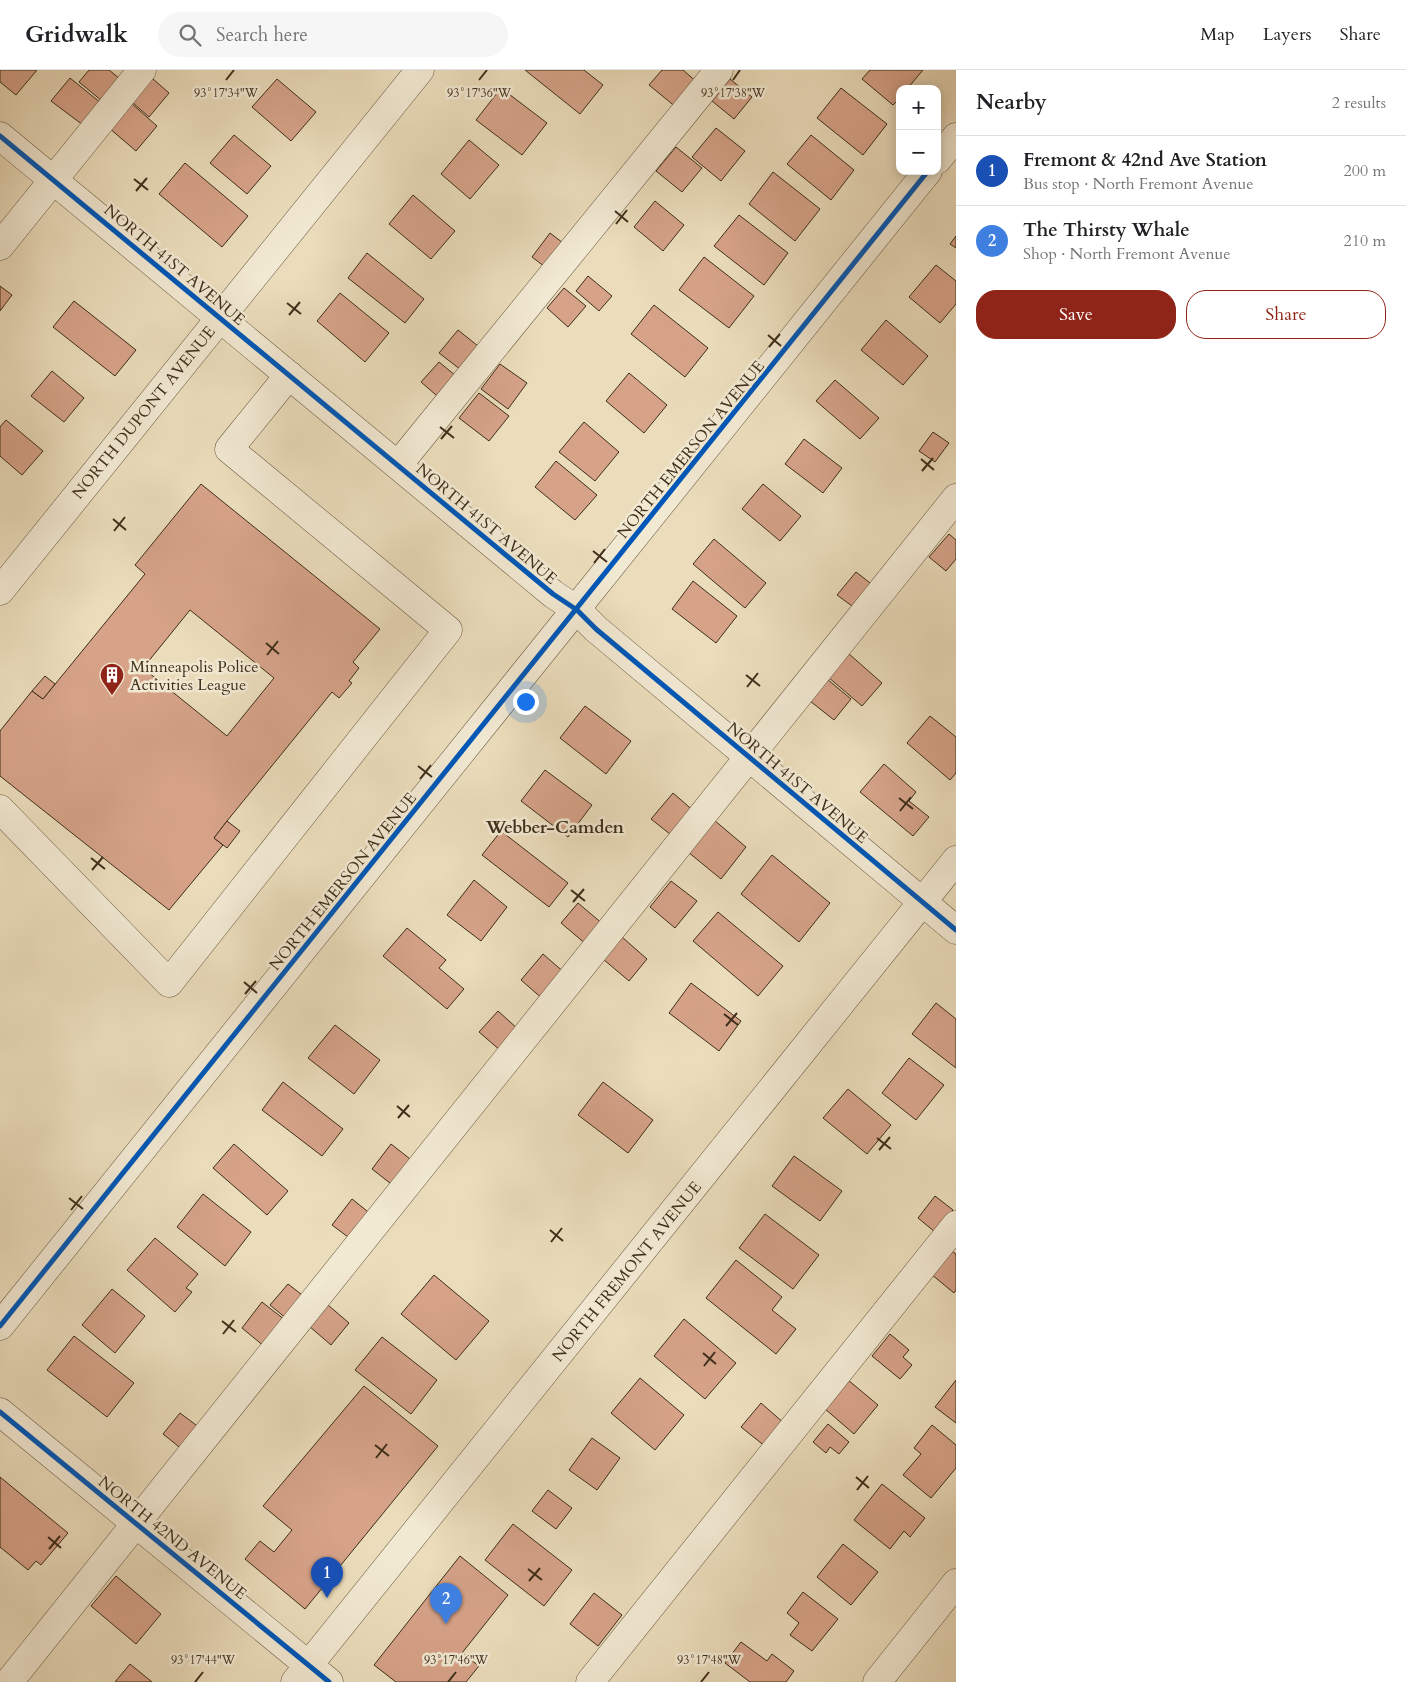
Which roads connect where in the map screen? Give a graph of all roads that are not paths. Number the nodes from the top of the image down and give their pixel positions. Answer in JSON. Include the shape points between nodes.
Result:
{"nodes":[{"id":1,"x":142,"y":70,"type":"edge"},
{"id":2,"x":420,"y":70,"type":"edge"},
{"id":3,"x":719,"y":70,"type":"edge"},
{"id":4,"x":0,"y":136,"type":"edge"},
{"id":5,"x":956,"y":137,"type":"edge"},
{"id":6,"x":941,"y":155,"type":"edge"},
{"id":7,"x":925,"y":175,"type":"edge"},
{"id":8,"x":53,"y":180,"type":"junction"},
{"id":9,"x":0,"y":246,"type":"edge"},
{"id":10,"x":219,"y":317,"type":"junction"},
{"id":11,"x":289,"y":375,"type":"junction"},
{"id":12,"x":398,"y":465,"type":"junction"},
{"id":13,"x":956,"y":498,"type":"edge"},
{"id":14,"x":0,"y":591,"type":"edge"},
{"id":15,"x":576,"y":610,"type":"junction"},
{"id":16,"x":748,"y":757,"type":"junction"},
{"id":17,"x":0,"y":809,"type":"edge"},
{"id":18,"x":956,"y":860,"type":"edge"},
{"id":19,"x":923,"y":902,"type":"junction"},
{"id":20,"x":956,"y":930,"type":"edge"},
{"id":21,"x":956,"y":1225,"type":"edge"},
{"id":22,"x":0,"y":1326,"type":"edge"},
{"id":23,"x":0,"y":1412,"type":"edge"},
{"id":24,"x":136,"y":1523,"type":"junction"},
{"id":25,"x":956,"y":1582,"type":"edge"},
{"id":26,"x":301,"y":1674,"type":"edge"},
{"id":27,"x":9,"y":1682,"type":"edge"},
{"id":28,"x":329,"y":1682,"type":"edge"},
{"id":29,"x":590,"y":1682,"type":"edge"},
{"id":30,"x":877,"y":1682,"type":"edge"}],
"edges":[{"from":1,"to":8,"type":"street"},
{"from":2,"to":10,"type":"street","name":"NORTH DUPONT AVENUE"},
{"from":3,"to":12,"type":"street"},
{"from":4,"to":8,"type":"street","name":"NORTH 41ST AVENUE"},
{"from":5,"to":6,"type":"street"},
{"from":7,"to":15,"type":"street","name":"NORTH EMERSON AVENUE"},
{"from":8,"to":9,"type":"street"},
{"from":8,"to":10,"type":"street","name":"NORTH 41ST AVENUE"},
{"from":10,"to":11,"type":"street","name":"NORTH 41ST AVENUE"},
{"from":10,"to":14,"type":"street","name":"NORTH DUPONT AVENUE"},
{"from":11,"to":12,"type":"street","name":"NORTH 41ST AVENUE"},
{"from":11,"to":17,"type":"street","via":[[229,449],[448,630],[169,983]]},
{"from":12,"to":15,"type":"street","name":"NORTH 41ST AVENUE"},
{"from":13,"to":16,"type":"street"},
{"from":15,"to":16,"type":"street","name":"NORTH 41ST AVENUE"},
{"from":15,"to":22,"type":"street","name":"NORTH EMERSON AVENUE"},
{"from":16,"to":19,"type":"street","name":"NORTH 41ST AVENUE"},
{"from":16,"to":24,"type":"street"},
{"from":18,"to":19,"type":"street","name":"NORTH FREMONT AVENUE"},
{"from":19,"to":20,"type":"street","name":"NORTH 41ST AVENUE"},
{"from":19,"to":26,"type":"street","name":"NORTH FREMONT AVENUE"},
{"from":21,"to":29,"type":"street"},
{"from":23,"to":24,"type":"street","name":"NORTH 42ND AVENUE"},
{"from":24,"to":26,"type":"street","name":"NORTH 42ND AVENUE","via":[[281,1641]]},
{"from":24,"to":27,"type":"street"},
{"from":25,"to":30,"type":"street"},
{"from":26,"to":28,"type":"street","name":"NORTH 42ND AVENUE"}]}
